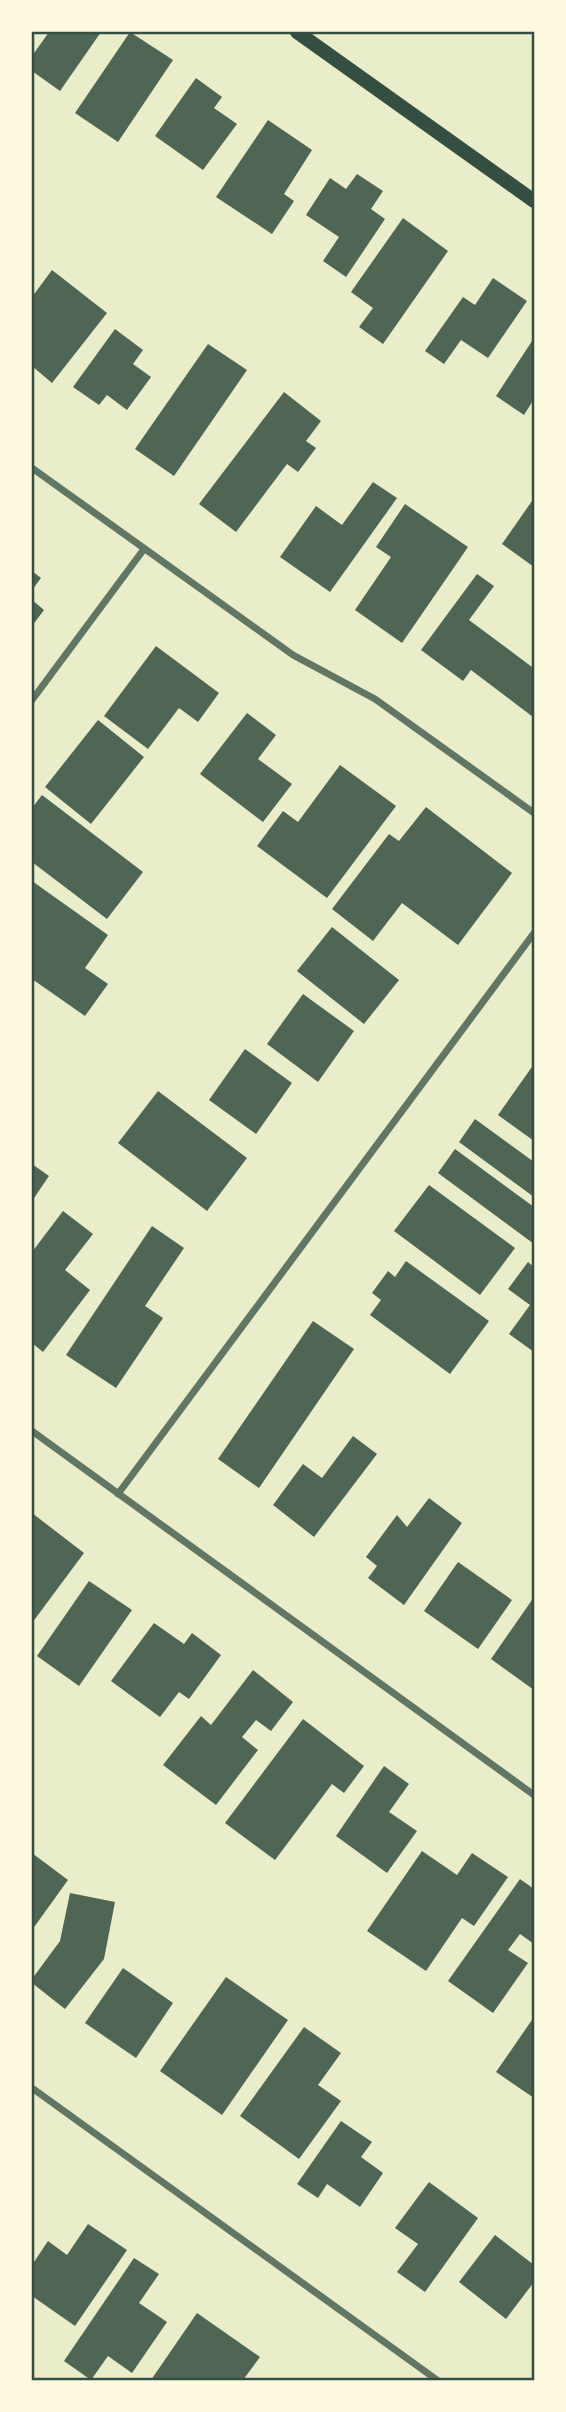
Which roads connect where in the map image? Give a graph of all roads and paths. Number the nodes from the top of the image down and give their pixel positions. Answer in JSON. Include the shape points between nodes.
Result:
{"nodes":[{"id":1,"x":297,"y":32,"type":"edge"},
{"id":2,"x":534,"y":201,"type":"edge"},
{"id":3,"x":32,"y":468,"type":"edge"},
{"id":4,"x":144,"y":549,"type":"junction"},
{"id":5,"x":32,"y":700,"type":"edge"},
{"id":6,"x":534,"y":813,"type":"edge"},
{"id":7,"x":534,"y":933,"type":"edge"},
{"id":8,"x":32,"y":1431,"type":"edge"},
{"id":9,"x":118,"y":1494,"type":"junction"},
{"id":10,"x":534,"y":1795,"type":"edge"},
{"id":11,"x":32,"y":2088,"type":"edge"},
{"id":12,"x":437,"y":2381,"type":"edge"}],
"edges":[{"from":1,"to":2,"type":"main road"},
{"from":3,"to":4,"type":"street"},
{"from":4,"to":5,"type":"street"},
{"from":4,"to":6,"type":"street","via":[[293,655],[374,699]]},
{"from":7,"to":9,"type":"street"},
{"from":8,"to":9,"type":"street"},
{"from":9,"to":10,"type":"street"},
{"from":11,"to":12,"type":"street"}]}
